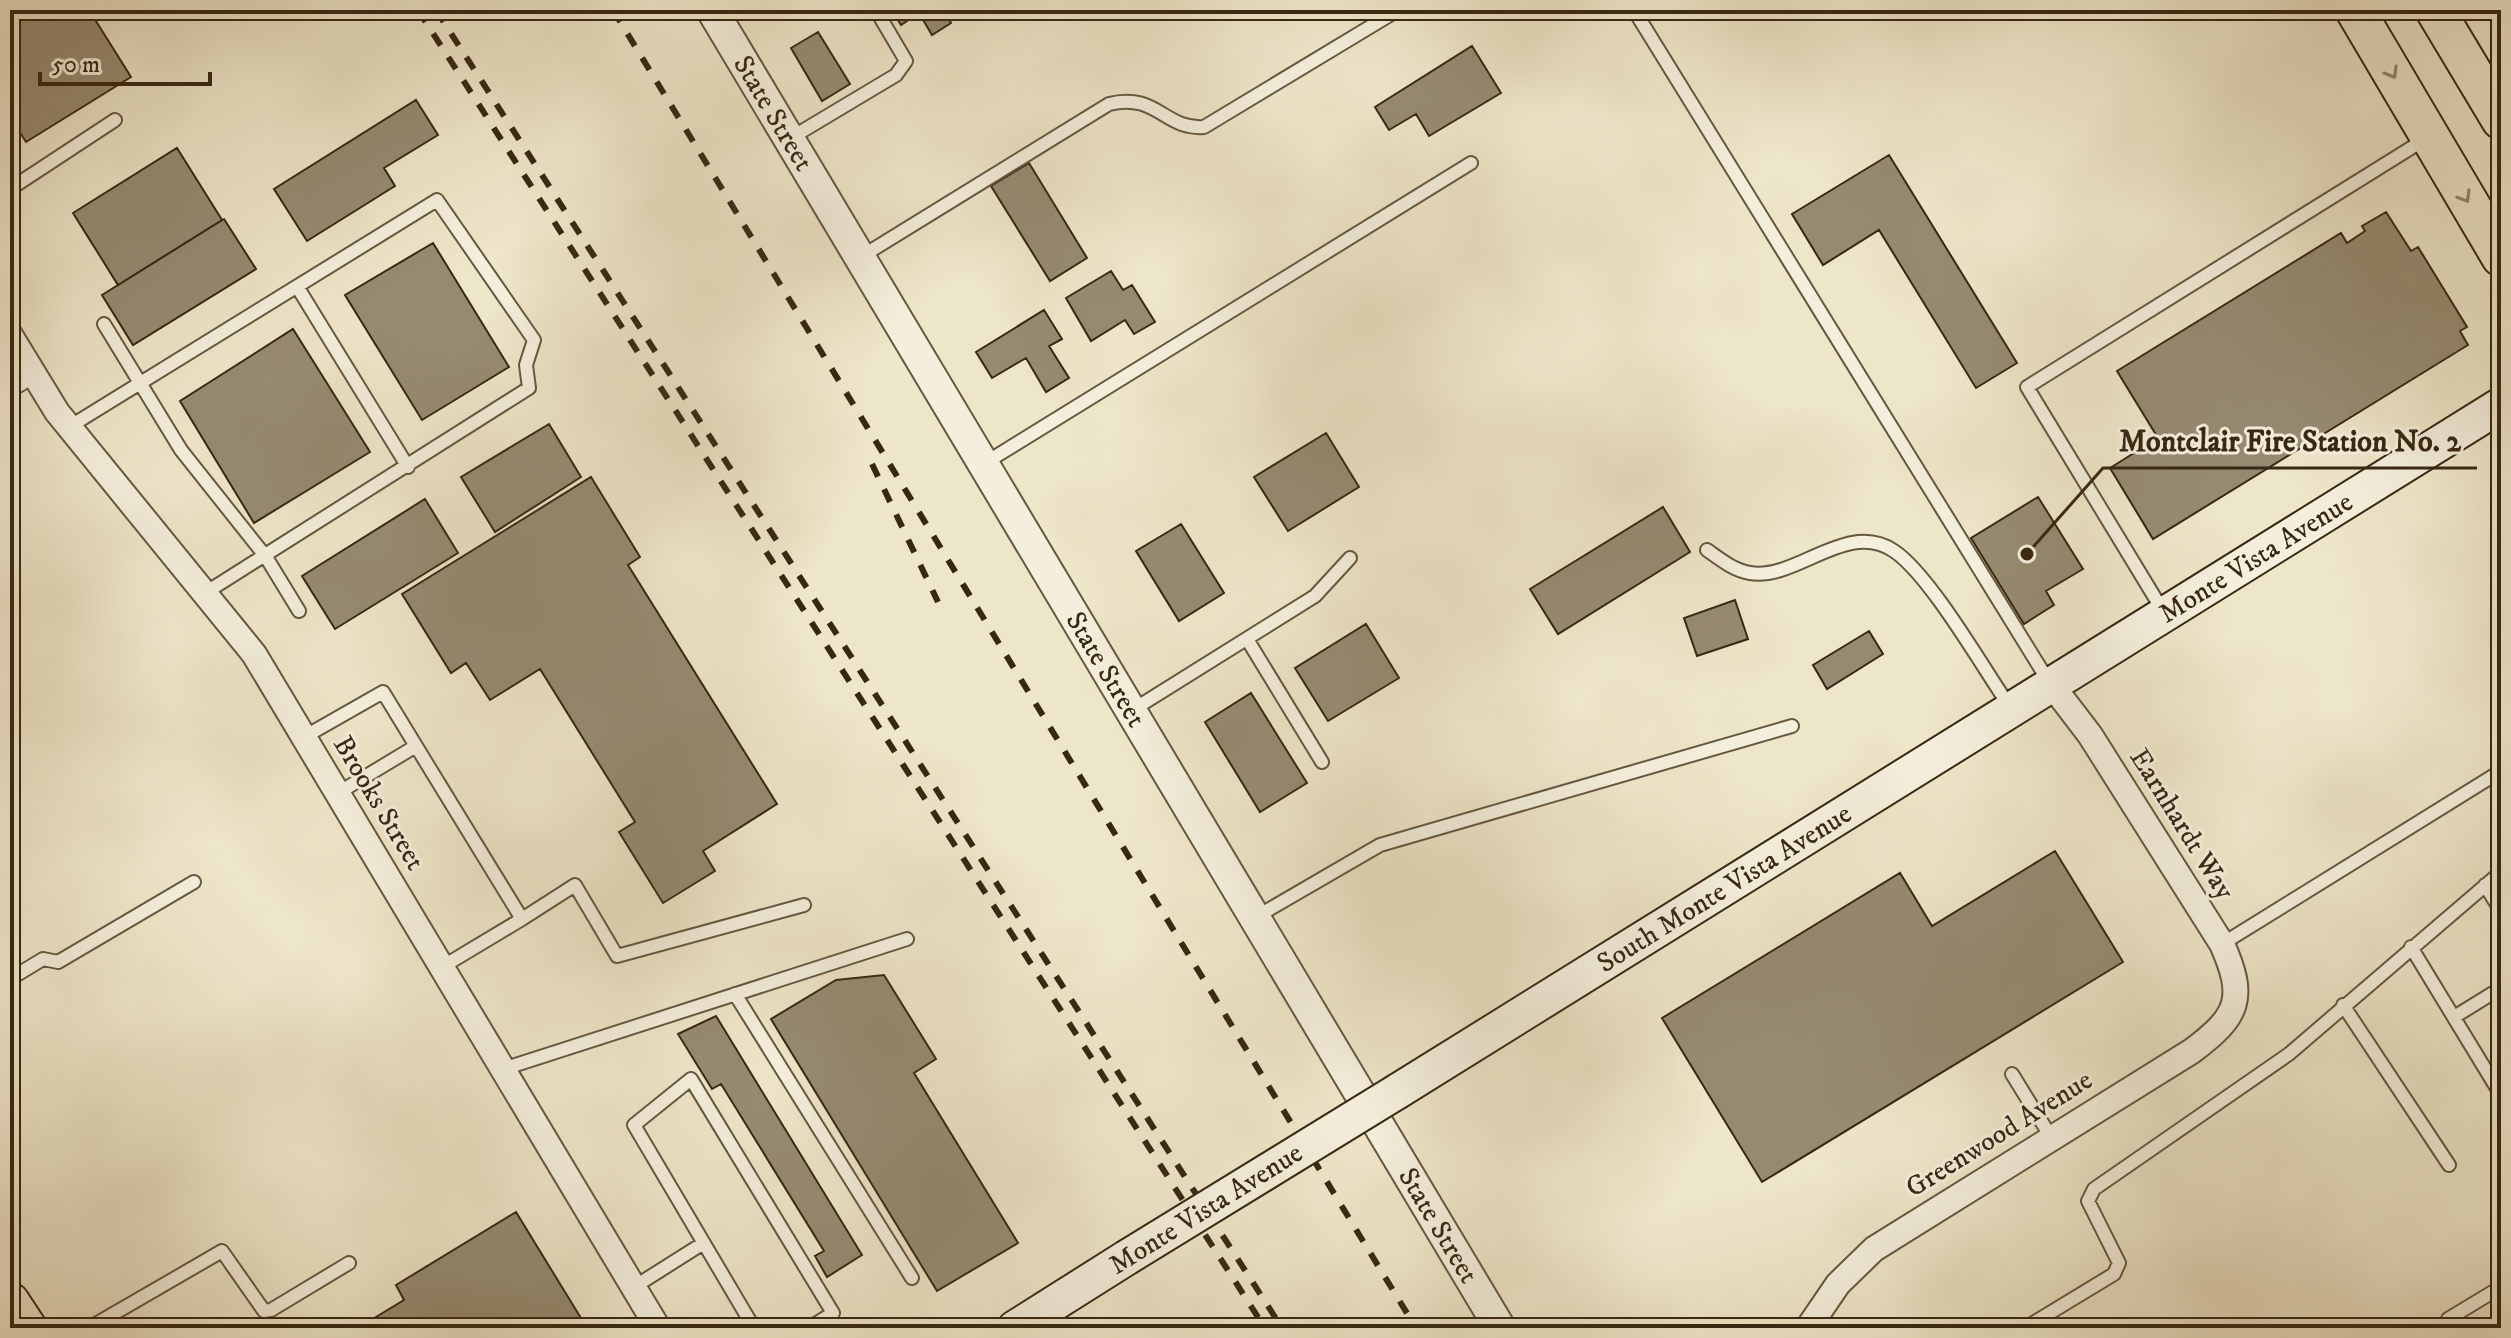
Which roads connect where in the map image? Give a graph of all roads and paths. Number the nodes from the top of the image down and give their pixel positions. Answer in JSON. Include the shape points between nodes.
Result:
{"nodes":[{"id":1,"x":712,"y":10,"type":"edge"},
{"id":2,"x":876,"y":10,"type":"edge"},
{"id":3,"x":1398,"y":10,"type":"edge"},
{"id":4,"x":1634,"y":10,"type":"edge"},
{"id":5,"x":2355,"y":10,"type":"edge"},
{"id":6,"x":2435,"y":10,"type":"edge"},
{"id":7,"x":115,"y":120,"type":"dead end"},
{"id":8,"x":2501,"y":120,"type":"edge"},
{"id":9,"x":2429,"y":137,"type":"junction"},
{"id":10,"x":789,"y":139,"type":"junction"},
{"id":11,"x":1471,"y":163,"type":"dead end"},
{"id":12,"x":10,"y":189,"type":"edge"},
{"id":13,"x":2501,"y":257,"type":"edge"},
{"id":14,"x":859,"y":258,"type":"junction"},
{"id":15,"x":298,"y":288,"type":"junction"},
{"id":16,"x":104,"y":324,"type":"dead end"},
{"id":17,"x":10,"y":335,"type":"edge"},
{"id":18,"x":35,"y":376,"type":"junction"},
{"id":19,"x":140,"y":384,"type":"junction"},
{"id":20,"x":10,"y":391,"type":"edge"},
{"id":21,"x":2501,"y":405,"type":"edge"},
{"id":22,"x":69,"y":427,"type":"junction"},
{"id":23,"x":982,"y":464,"type":"junction"},
{"id":24,"x":408,"y":467,"type":"junction"},
{"id":25,"x":1707,"y":550,"type":"dead end"},
{"id":26,"x":266,"y":557,"type":"junction"},
{"id":27,"x":1350,"y":558,"type":"dead end"},
{"id":28,"x":205,"y":593,"type":"junction"},
{"id":29,"x":299,"y":611,"type":"dead end"},
{"id":30,"x":2165,"y":614,"type":"junction"},
{"id":31,"x":1247,"y":639,"type":"junction"},
{"id":32,"x":2051,"y":684,"type":"junction"},
{"id":33,"x":2012,"y":710,"type":"junction"},
{"id":34,"x":1129,"y":712,"type":"junction"},
{"id":35,"x":1792,"y":726,"type":"dead end"},
{"id":36,"x":304,"y":737,"type":"junction"},
{"id":37,"x":416,"y":746,"type":"junction"},
{"id":38,"x":1322,"y":762,"type":"dead end"},
{"id":39,"x":2501,"y":771,"type":"edge"},
{"id":40,"x":338,"y":793,"type":"junction"},
{"id":41,"x":2501,"y":872,"type":"edge"},
{"id":42,"x":194,"y":882,"type":"dead end"},
{"id":43,"x":2485,"y":885,"type":"junction"},
{"id":44,"x":804,"y":905,"type":"dead end"},
{"id":45,"x":2501,"y":911,"type":"edge"},
{"id":46,"x":522,"y":919,"type":"junction"},
{"id":47,"x":1253,"y":919,"type":"junction"},
{"id":48,"x":907,"y":939,"type":"dead end"},
{"id":49,"x":2222,"y":944,"type":"junction"},
{"id":50,"x":2411,"y":947,"type":"junction"},
{"id":51,"x":442,"y":967,"type":"junction"},
{"id":52,"x":10,"y":979,"type":"edge"},
{"id":53,"x":2501,"y":988,"type":"edge"},
{"id":54,"x":735,"y":994,"type":"junction"},
{"id":55,"x":2343,"y":1005,"type":"junction"},
{"id":56,"x":2236,"y":1006,"type":"joint"},
{"id":57,"x":2454,"y":1017,"type":"junction"},
{"id":58,"x":503,"y":1069,"type":"junction"},
{"id":59,"x":2012,"y":1074,"type":"dead end"},
{"id":60,"x":1398,"y":1091,"type":"joint"},
{"id":61,"x":2501,"y":1095,"type":"edge"},
{"id":62,"x":2051,"y":1137,"type":"junction"},
{"id":63,"x":2449,"y":1165,"type":"dead end"},
{"id":64,"x":702,"y":1244,"type":"junction"},
{"id":65,"x":349,"y":1263,"type":"dead end"},
{"id":66,"x":912,"y":1278,"type":"dead end"},
{"id":67,"x":634,"y":1287,"type":"junction"},
{"id":68,"x":2501,"y":1287,"type":"edge"},
{"id":69,"x":10,"y":1302,"type":"edge"},
{"id":70,"x":27,"y":1328,"type":"edge"},
{"id":71,"x":89,"y":1328,"type":"edge"},
{"id":72,"x":658,"y":1328,"type":"edge"},
{"id":73,"x":754,"y":1328,"type":"edge"},
{"id":74,"x":809,"y":1328,"type":"edge"},
{"id":75,"x":1015,"y":1328,"type":"edge"},
{"id":76,"x":1500,"y":1328,"type":"edge"},
{"id":77,"x":1808,"y":1328,"type":"edge"},
{"id":78,"x":2025,"y":1328,"type":"edge"},
{"id":79,"x":2454,"y":1328,"type":"edge"}],
"edges":[{"from":1,"to":10,"type":"street","name":"State Street"},
{"from":2,"to":10,"type":"lane","via":[[906,61],[896,75]]},
{"from":3,"to":14,"type":"lane","via":[[1204,127],[1188,129],[1145,103],[1128,99],[1109,104]]},
{"from":4,"to":32,"type":"lane"},
{"from":5,"to":9,"type":"main road","one_way":true},
{"from":6,"to":8,"type":"main road"},
{"from":7,"to":12,"type":"lane"},
{"from":9,"to":13,"type":"main road","one_way":true},
{"from":9,"to":30,"type":"lane","via":[[2027,387]]},
{"from":10,"to":14,"type":"street","name":"State Street"},
{"from":11,"to":23,"type":"lane"},
{"from":14,"to":23,"type":"street","name":"State Street"},
{"from":15,"to":19,"type":"lane"},
{"from":15,"to":24,"type":"lane"},
{"from":15,"to":24,"type":"lane","via":[[437,200],[534,340],[526,365],[529,388]]},
{"from":16,"to":19,"type":"lane"},
{"from":17,"to":18,"type":"street","name":"Brooks Street"},
{"from":18,"to":20,"type":"lane"},
{"from":18,"to":22,"type":"street","name":"Brooks Street"},
{"from":19,"to":22,"type":"lane"},
{"from":19,"to":26,"type":"lane","via":[[181,450]]},
{"from":21,"to":30,"type":"main road","name":"Monte Vista Avenue"},
{"from":22,"to":28,"type":"street","name":"Brooks Street"},
{"from":23,"to":34,"type":"street","name":"State Street"},
{"from":24,"to":26,"type":"lane"},
{"from":25,"to":33,"type":"lane","via":[[1726,564],[1764,573],[1871,540],[1894,550],[1916,570]]},
{"from":26,"to":28,"type":"lane"},
{"from":26,"to":29,"type":"lane"},
{"from":27,"to":31,"type":"lane","via":[[1315,596]]},
{"from":28,"to":36,"type":"street","name":"Brooks Street","via":[[254,654]]},
{"from":30,"to":32,"type":"main road","name":"Monte Vista Avenue"},
{"from":31,"to":34,"type":"lane"},
{"from":31,"to":38,"type":"lane"},
{"from":32,"to":33,"type":"main road","name":"South Monte Vista Avenue"},
{"from":32,"to":49,"type":"street","name":"Earnhardt Way","via":[[2090,735]]},
{"from":33,"to":60,"type":"main road","name":"South Monte Vista Avenue"},
{"from":34,"to":47,"type":"street","name":"State Street"},
{"from":35,"to":47,"type":"lane","via":[[1380,845]]},
{"from":36,"to":37,"type":"lane","via":[[383,692]]},
{"from":36,"to":40,"type":"street","name":"Brooks Street"},
{"from":37,"to":40,"type":"lane"},
{"from":37,"to":46,"type":"lane"},
{"from":39,"to":49,"type":"lane"},
{"from":40,"to":51,"type":"street","name":"Brooks Street"},
{"from":41,"to":43,"type":"lane"},
{"from":42,"to":52,"type":"lane","via":[[58,962],[43,959]]},
{"from":43,"to":45,"type":"lane"},
{"from":43,"to":50,"type":"lane"},
{"from":44,"to":46,"type":"lane","via":[[617,956],[575,885]]},
{"from":46,"to":51,"type":"lane"},
{"from":47,"to":76,"type":"street","name":"State Street"},
{"from":48,"to":54,"type":"lane"},
{"from":49,"to":56,"type":"street","name":"Earnhardt Way","via":[[2236,974]]},
{"from":50,"to":55,"type":"lane"},
{"from":50,"to":57,"type":"lane"},
{"from":51,"to":58,"type":"street","name":"Brooks Street"},
{"from":53,"to":57,"type":"lane"},
{"from":54,"to":58,"type":"lane"},
{"from":54,"to":66,"type":"lane"},
{"from":55,"to":63,"type":"lane"},
{"from":55,"to":78,"type":"lane","via":[[2289,1054],[2094,1189],[2088,1201],[2119,1263],[2114,1274]]},
{"from":56,"to":62,"type":"street","name":"Greenwood Avenue","via":[[2220,1030],[2192,1051]]},
{"from":57,"to":61,"type":"lane"},
{"from":58,"to":67,"type":"street","name":"Brooks Street"},
{"from":59,"to":62,"type":"lane"},
{"from":60,"to":75,"type":"main road","name":"Monte Vista Avenue","bridge":true},
{"from":62,"to":77,"type":"street","name":"Greenwood Avenue","via":[[1874,1249],[1838,1284]]},
{"from":64,"to":67,"type":"lane"},
{"from":64,"to":73,"type":"lane"},
{"from":64,"to":74,"type":"lane","via":[[634,1125],[691,1079],[833,1313]]},
{"from":65,"to":71,"type":"lane","via":[[264,1311],[222,1251]]},
{"from":67,"to":72,"type":"street","name":"Brooks Street"},
{"from":68,"to":79,"type":"lane","via":[[2448,1319]]},
{"from":69,"to":70,"type":"main road"}]}
